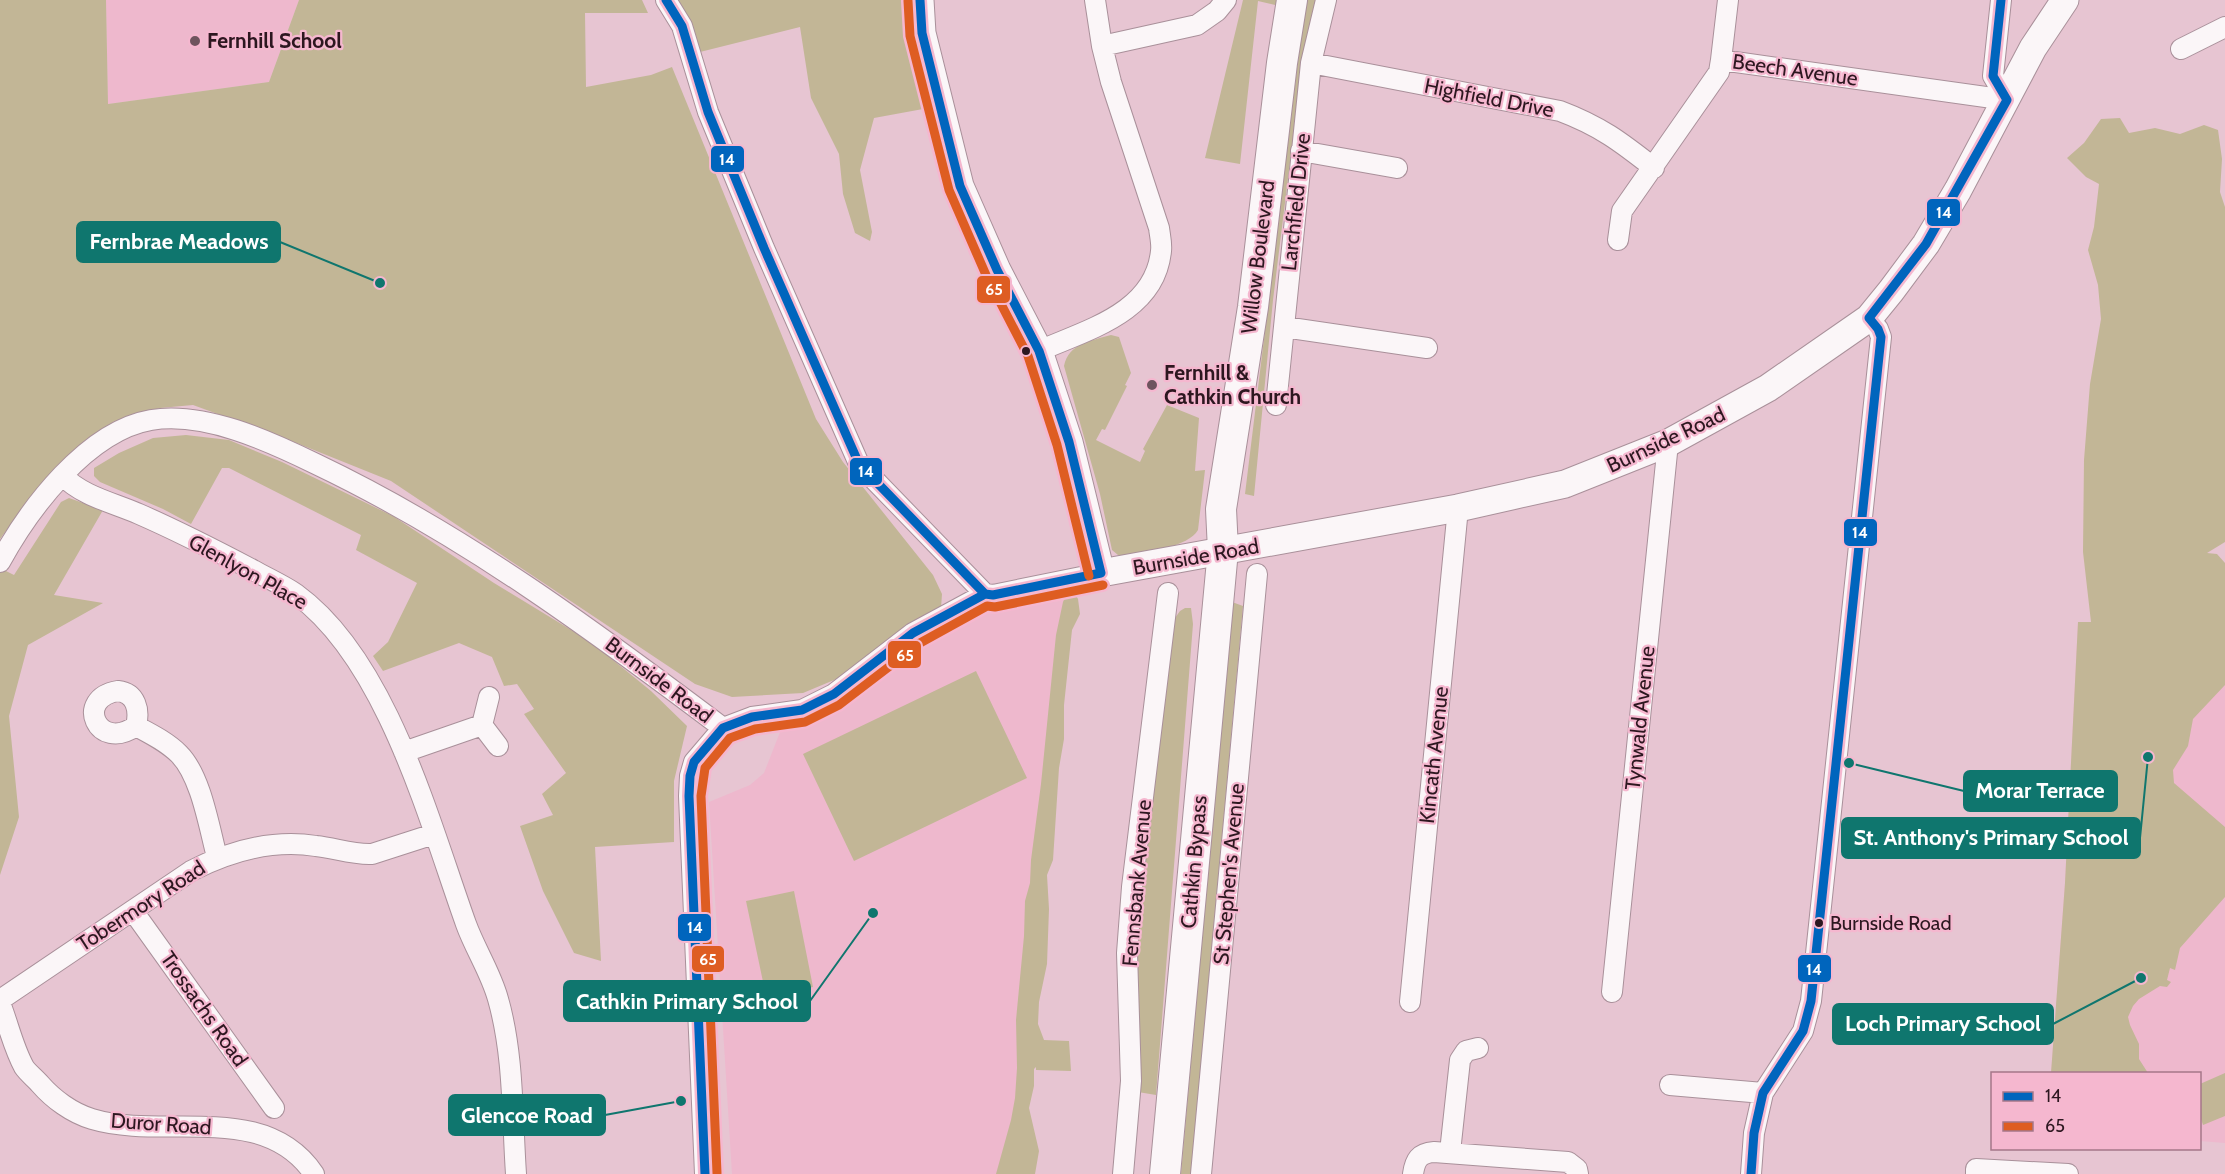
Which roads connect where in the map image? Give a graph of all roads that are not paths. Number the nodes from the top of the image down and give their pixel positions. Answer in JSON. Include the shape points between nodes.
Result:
{"nodes":[{"id":1,"x":666,"y":0,"type":"edge"},
{"id":2,"x":920,"y":0,"type":"edge"},
{"id":3,"x":1095,"y":0,"type":"edge"},
{"id":4,"x":1226,"y":0,"type":"edge"},
{"id":5,"x":1292,"y":0,"type":"edge"},
{"id":6,"x":1326,"y":0,"type":"edge"},
{"id":7,"x":1728,"y":0,"type":"edge"},
{"id":8,"x":2001,"y":0,"type":"edge"},
{"id":9,"x":2065,"y":0,"type":"edge"},
{"id":10,"x":2225,"y":27,"type":"edge"},
{"id":11,"x":1102,"y":46,"type":"junction"},
{"id":12,"x":2181,"y":48,"type":"dead end"},
{"id":13,"x":1721,"y":60,"type":"junction"},
{"id":14,"x":1311,"y":63,"type":"junction"},
{"id":15,"x":2007,"y":100,"type":"junction"},
{"id":16,"x":1301,"y":151,"type":"junction"},
{"id":17,"x":1397,"y":168,"type":"dead end"},
{"id":18,"x":1654,"y":168,"type":"junction"},
{"id":19,"x":1618,"y":240,"type":"dead end"},
{"id":20,"x":1869,"y":318,"type":"junction"},
{"id":21,"x":1284,"y":327,"type":"junction"},
{"id":22,"x":1427,"y":348,"type":"dead end"},
{"id":23,"x":1039,"y":351,"type":"junction"},
{"id":24,"x":1276,"y":405,"type":"dead end"},
{"id":25,"x":1668,"y":443,"type":"junction"},
{"id":26,"x":63,"y":476,"type":"junction"},
{"id":27,"x":1458,"y":508,"type":"junction"},
{"id":28,"x":1223,"y":550,"type":"junction"},
{"id":29,"x":0,"y":562,"type":"edge"},
{"id":30,"x":1101,"y":573,"type":"junction"},
{"id":31,"x":1257,"y":574,"type":"dead end"},
{"id":32,"x":1168,"y":593,"type":"dead end"},
{"id":33,"x":985,"y":594,"type":"junction"},
{"id":34,"x":489,"y":697,"type":"dead end"},
{"id":35,"x":482,"y":725,"type":"junction"},
{"id":36,"x":136,"y":726,"type":"dead end"},
{"id":37,"x":723,"y":728,"type":"junction"},
{"id":38,"x":498,"y":746,"type":"dead end"},
{"id":39,"x":404,"y":752,"type":"junction"},
{"id":40,"x":434,"y":834,"type":"junction"},
{"id":41,"x":217,"y":857,"type":"junction"},
{"id":42,"x":134,"y":911,"type":"junction"},
{"id":43,"x":1612,"y":992,"type":"dead end"},
{"id":44,"x":0,"y":1001,"type":"edge"},
{"id":45,"x":1410,"y":1002,"type":"dead end"},
{"id":46,"x":1478,"y":1048,"type":"dead end"},
{"id":47,"x":1670,"y":1085,"type":"dead end"},
{"id":48,"x":1763,"y":1093,"type":"junction"},
{"id":49,"x":274,"y":1108,"type":"dead end"},
{"id":50,"x":1450,"y":1152,"type":"junction"},
{"id":51,"x":314,"y":1174,"type":"edge"},
{"id":52,"x":516,"y":1174,"type":"edge"},
{"id":53,"x":705,"y":1174,"type":"edge"},
{"id":54,"x":1123,"y":1174,"type":"edge"},
{"id":55,"x":1165,"y":1174,"type":"edge"},
{"id":56,"x":1201,"y":1174,"type":"edge"},
{"id":57,"x":1413,"y":1174,"type":"edge"},
{"id":58,"x":1578,"y":1174,"type":"edge"},
{"id":59,"x":1750,"y":1174,"type":"edge"},
{"id":60,"x":1976,"y":1174,"type":"edge"},
{"id":61,"x":2068,"y":1174,"type":"edge"}],
"edges":[{"from":1,"to":33,"type":"street","via":[[681,26],[708,112],[764,248],[859,464]]},
{"from":2,"to":23,"type":"street","via":[[922,33],[960,186]]},
{"from":3,"to":11,"type":"street"},
{"from":4,"to":11,"type":"street","via":[[1197,25]]},
{"from":5,"to":28,"type":"main road","name":"Willow Boulevard","via":[[1253,307],[1221,509]]},
{"from":6,"to":14,"type":"street","name":"Larchfield Drive"},
{"from":7,"to":13,"type":"street"},
{"from":8,"to":15,"type":"street","via":[[1992,76]]},
{"from":9,"to":15,"type":"street","name":"Burnside Road"},
{"from":10,"to":12,"type":"street"},
{"from":11,"to":23,"type":"street","via":[[1159,228],[1161,250],[1157,268],[1139,300],[1113,319]]},
{"from":13,"to":15,"type":"street","name":"Beech Avenue"},
{"from":13,"to":18,"type":"street","name":"Beech Avenue","via":[[1719,72]]},
{"from":14,"to":16,"type":"street","name":"Larchfield Drive"},
{"from":14,"to":18,"type":"street","name":"Highfield Drive","via":[[1560,111],[1609,133]]},
{"from":15,"to":20,"type":"street","name":"Burnside Road","via":[[1926,244]]},
{"from":16,"to":17,"type":"street"},
{"from":16,"to":21,"type":"street","name":"Larchfield Drive"},
{"from":18,"to":19,"type":"street","name":"Beech Avenue","via":[[1622,211]]},
{"from":20,"to":25,"type":"street","name":"Burnside Road","via":[[1768,388]]},
{"from":20,"to":48,"type":"street","via":[[1881,337],[1811,1001],[1803,1031]]},
{"from":21,"to":22,"type":"street"},
{"from":21,"to":24,"type":"street","name":"Larchfield Drive"},
{"from":23,"to":30,"type":"street","via":[[1069,442]]},
{"from":25,"to":27,"type":"street","name":"Burnside Road","via":[[1565,484]]},
{"from":25,"to":43,"type":"street","name":"Tynwald Avenue"},
{"from":26,"to":29,"type":"street","name":"Burnside Road","via":[[40,500]]},
{"from":26,"to":37,"type":"street","name":"Burnside Road","via":[[114,434],[151,420],[196,420],[285,449],[359,484],[496,565],[606,640]]},
{"from":26,"to":39,"type":"street","name":"Glenlyon Place","via":[[83,491],[144,516],[295,593],[322,615],[373,686]]},
{"from":27,"to":28,"type":"street","name":"Burnside Road"},
{"from":27,"to":45,"type":"street","name":"Kincath Avenue"},
{"from":28,"to":30,"type":"street","name":"Burnside Road"},
{"from":28,"to":55,"type":"main road","name":"Cathkin Bypass"},
{"from":30,"to":33,"type":"street","name":"Burnside Road"},
{"from":31,"to":56,"type":"street","name":"St Stephen's Avenue"},
{"from":32,"to":54,"type":"street","name":"Fennsbank Avenue","via":[[1132,887],[1127,953],[1131,1081]]},
{"from":33,"to":37,"type":"street","name":"Burnside Road","via":[[914,633],[834,694],[802,710],[752,717]]},
{"from":34,"to":35,"type":"street"},
{"from":35,"to":38,"type":"street"},
{"from":35,"to":39,"type":"street"},
{"from":36,"to":41,"type":"street","via":[[165,742],[191,771]]},
{"from":37,"to":53,"type":"street","via":[[694,762],[690,776]]},
{"from":39,"to":40,"type":"street","name":"Glenlyon Place"},
{"from":40,"to":41,"type":"street","name":"Tobermory Road","via":[[372,854],[314,845],[272,844]]},
{"from":40,"to":52,"type":"street","name":"Glenlyon Place","via":[[468,932],[498,997],[507,1042]]},
{"from":41,"to":42,"type":"street","name":"Tobermory Road"},
{"from":42,"to":44,"type":"street","name":"Tobermory Road"},
{"from":42,"to":49,"type":"street","name":"Trossachs Road"},
{"from":44,"to":51,"type":"street","name":"Duror Road","via":[[25,1068],[68,1108],[92,1119],[127,1125],[232,1128],[258,1133],[276,1139],[296,1153]]},
{"from":46,"to":50,"type":"street","via":[[1466,1051],[1460,1060]]},
{"from":47,"to":48,"type":"street"},
{"from":48,"to":59,"type":"street"},
{"from":50,"to":57,"type":"street","via":[[1422,1154],[1414,1164]]},
{"from":50,"to":58,"type":"street","via":[[1568,1162],[1578,1169]]},
{"from":60,"to":61,"type":"street","via":[[1976,1169]]}]}
